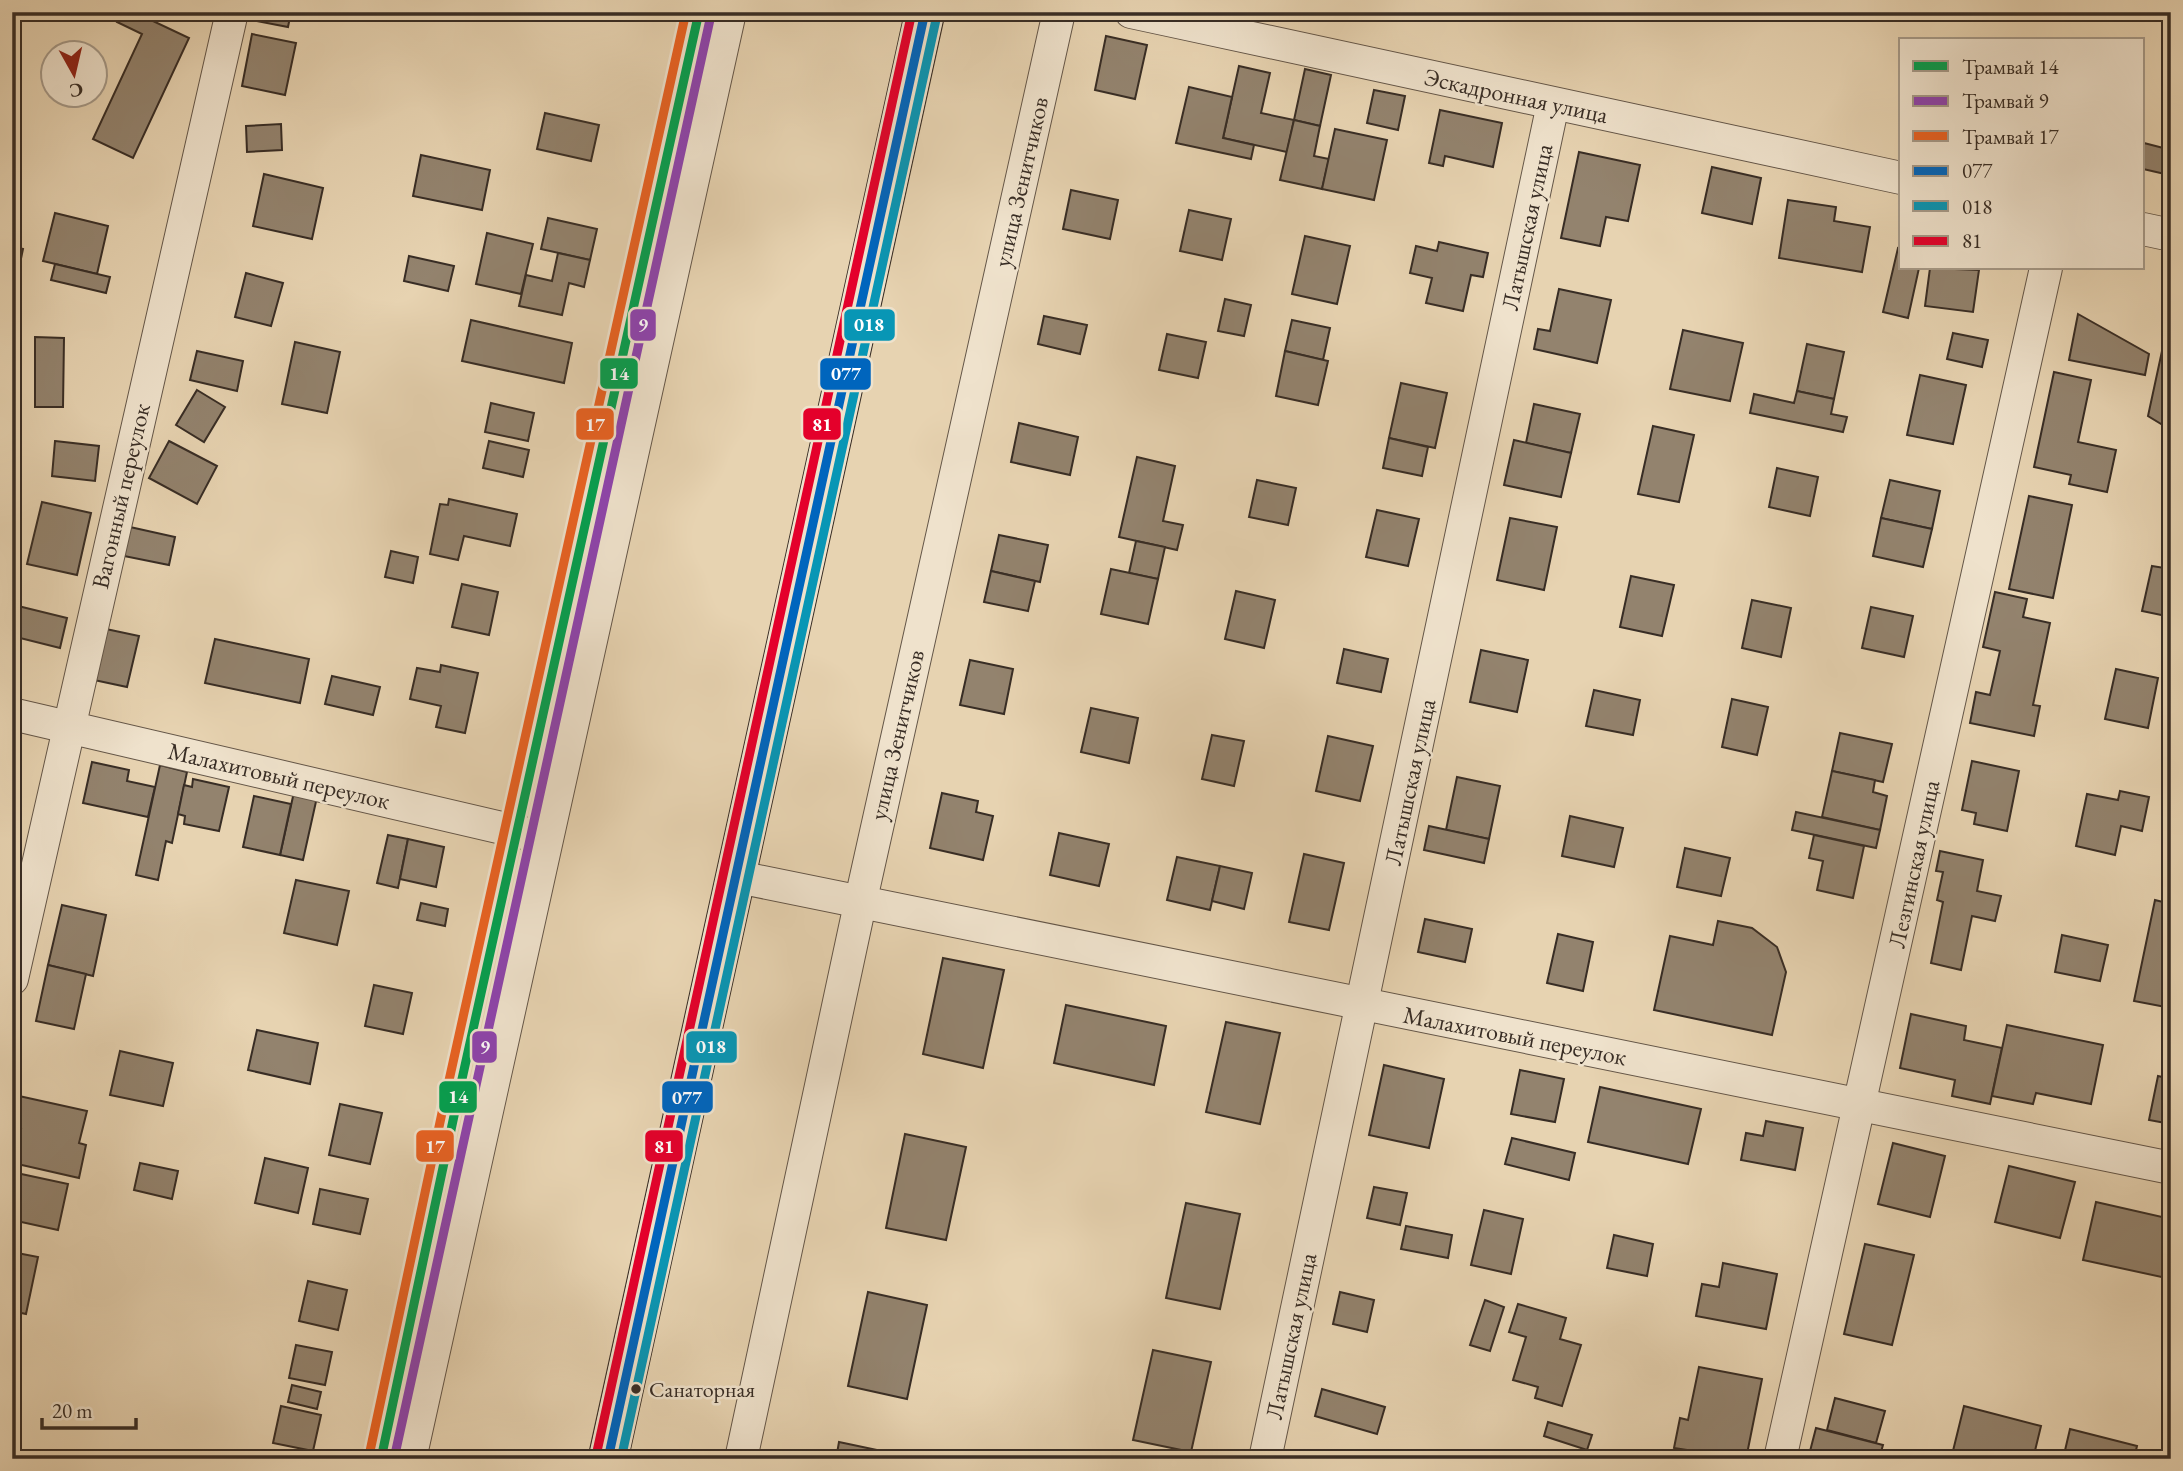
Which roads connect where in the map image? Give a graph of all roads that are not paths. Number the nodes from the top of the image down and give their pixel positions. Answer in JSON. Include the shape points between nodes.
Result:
{"nodes":[{"id":1,"x":232,"y":12,"type":"edge"},
{"id":2,"x":730,"y":12,"type":"edge"},
{"id":3,"x":925,"y":12,"type":"edge"},
{"id":4,"x":1059,"y":12,"type":"edge"},
{"id":5,"x":1131,"y":12,"type":"edge"},
{"id":6,"x":1553,"y":104,"type":"junction"},
{"id":7,"x":1899,"y":178,"type":"edge"},
{"id":8,"x":2144,"y":229,"type":"edge"},
{"id":9,"x":2171,"y":235,"type":"edge"},
{"id":10,"x":2046,"y":270,"type":"edge"},
{"id":11,"x":12,"y":714,"type":"edge"},
{"id":12,"x":69,"y":726,"type":"junction"},
{"id":13,"x":545,"y":838,"type":"junction"},
{"id":14,"x":738,"y":877,"type":"junction"},
{"id":15,"x":860,"y":904,"type":"junction"},
{"id":16,"x":12,"y":979,"type":"edge"},
{"id":17,"x":1363,"y":1006,"type":"junction"},
{"id":18,"x":1861,"y":1106,"type":"junction"},
{"id":19,"x":2171,"y":1168,"type":"edge"},
{"id":20,"x":410,"y":1459,"type":"edge"},
{"id":21,"x":608,"y":1459,"type":"edge"},
{"id":22,"x":741,"y":1459,"type":"edge"},
{"id":23,"x":1265,"y":1459,"type":"edge"},
{"id":24,"x":1780,"y":1459,"type":"edge"}],
"edges":[{"from":1,"to":12,"type":"street","name":"Вагонный переулок"},
{"from":2,"to":13,"type":"street"},
{"from":3,"to":14,"type":"main road"},
{"from":4,"to":15,"type":"street","name":"улица Зенитчиков"},
{"from":5,"to":6,"type":"street","name":"Эскадронная улица"},
{"from":6,"to":7,"type":"street","name":"Эскадронная улица"},
{"from":6,"to":17,"type":"street","name":"Латышская улица"},
{"from":8,"to":9,"type":"street"},
{"from":10,"to":18,"type":"street","name":"Лезгинская улица"},
{"from":11,"to":12,"type":"street","name":"Малахитовый переулок"},
{"from":12,"to":13,"type":"street","name":"Малахитовый переулок"},
{"from":12,"to":16,"type":"street","name":"Вагонный переулок"},
{"from":13,"to":20,"type":"street"},
{"from":14,"to":15,"type":"street","name":"Малахитовый переулок"},
{"from":14,"to":21,"type":"main road"},
{"from":15,"to":17,"type":"street","name":"Малахитовый переулок"},
{"from":15,"to":22,"type":"street","name":"улица Зенитчиков"},
{"from":17,"to":18,"type":"street","name":"Малахитовый переулок"},
{"from":17,"to":23,"type":"street","name":"Латышская улица"},
{"from":18,"to":19,"type":"street","name":"Малахитовый переулок"},
{"from":18,"to":24,"type":"street","name":"Лезгинская улица"}]}
